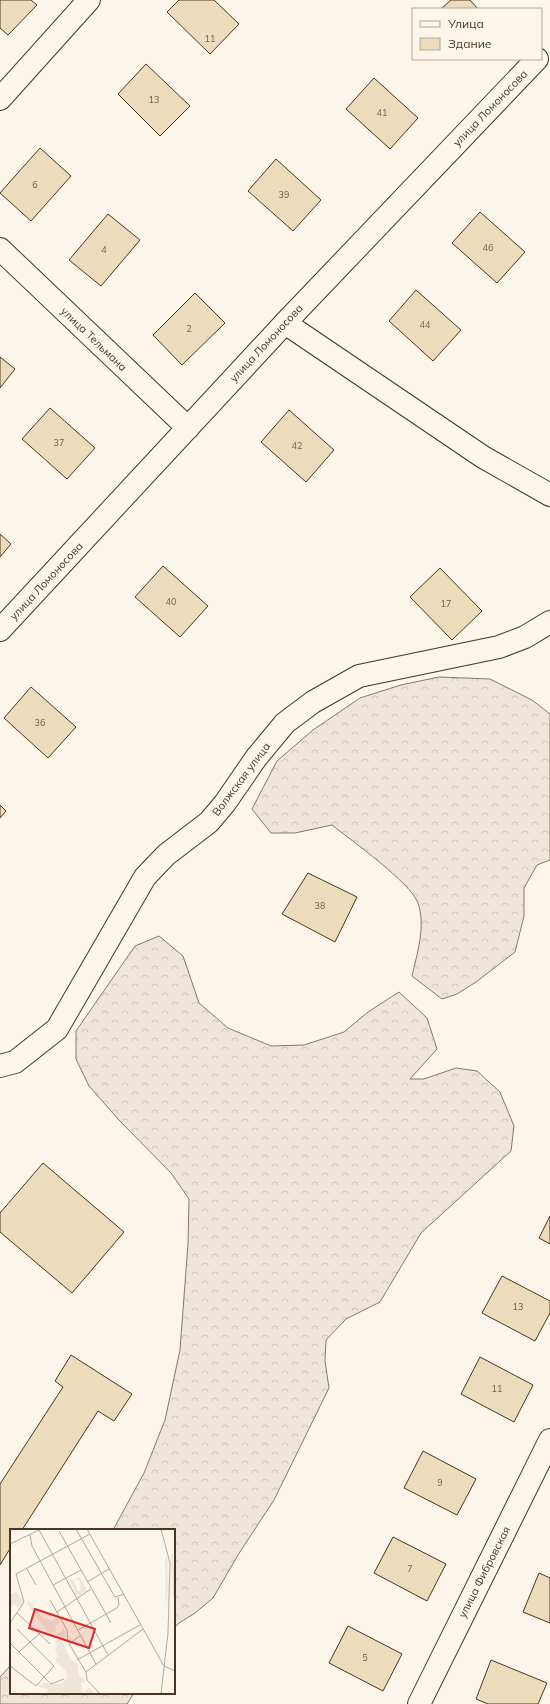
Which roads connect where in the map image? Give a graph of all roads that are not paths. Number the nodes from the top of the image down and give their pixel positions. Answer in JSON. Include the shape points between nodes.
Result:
{"nodes":[{"id":1,"x":89,"y":0,"type":"edge"},
{"id":2,"x":550,"y":45,"type":"edge"},
{"id":3,"x":542,"y":53,"type":"edge"},
{"id":4,"x":536,"y":60,"type":"edge"},
{"id":5,"x":0,"y":99,"type":"edge"},
{"id":6,"x":0,"y":249,"type":"edge"},
{"id":7,"x":285,"y":322,"type":"junction"},
{"id":8,"x":188,"y":428,"type":"junction"},
{"id":9,"x":550,"y":495,"type":"edge"},
{"id":10,"x":550,"y":622,"type":"edge"},
{"id":11,"x":0,"y":630,"type":"edge"},
{"id":12,"x":0,"y":1066,"type":"edge"},
{"id":13,"x":550,"y":1440,"type":"edge"},
{"id":14,"x":419,"y":1704,"type":"edge"}],
"edges":[{"from":1,"to":5,"type":"street"},
{"from":2,"to":3,"type":"street"},
{"from":4,"to":7,"type":"street","name":"улица Ломоносова"},
{"from":6,"to":8,"type":"street","name":"улица Тельмана"},
{"from":7,"to":8,"type":"street","name":"улица Ломоносова"},
{"from":7,"to":9,"type":"street","via":[[483,457]]},
{"from":8,"to":11,"type":"street","name":"улица Ломоносова"},
{"from":10,"to":12,"type":"street","name":"Волжская улица","via":[[525,637],[499,647],[358,676],[313,702],[285,723],[209,822],[166,854],[146,877],[57,1029],[15,1062]]},
{"from":13,"to":14,"type":"street","name":"улица Фибровская"}]}
